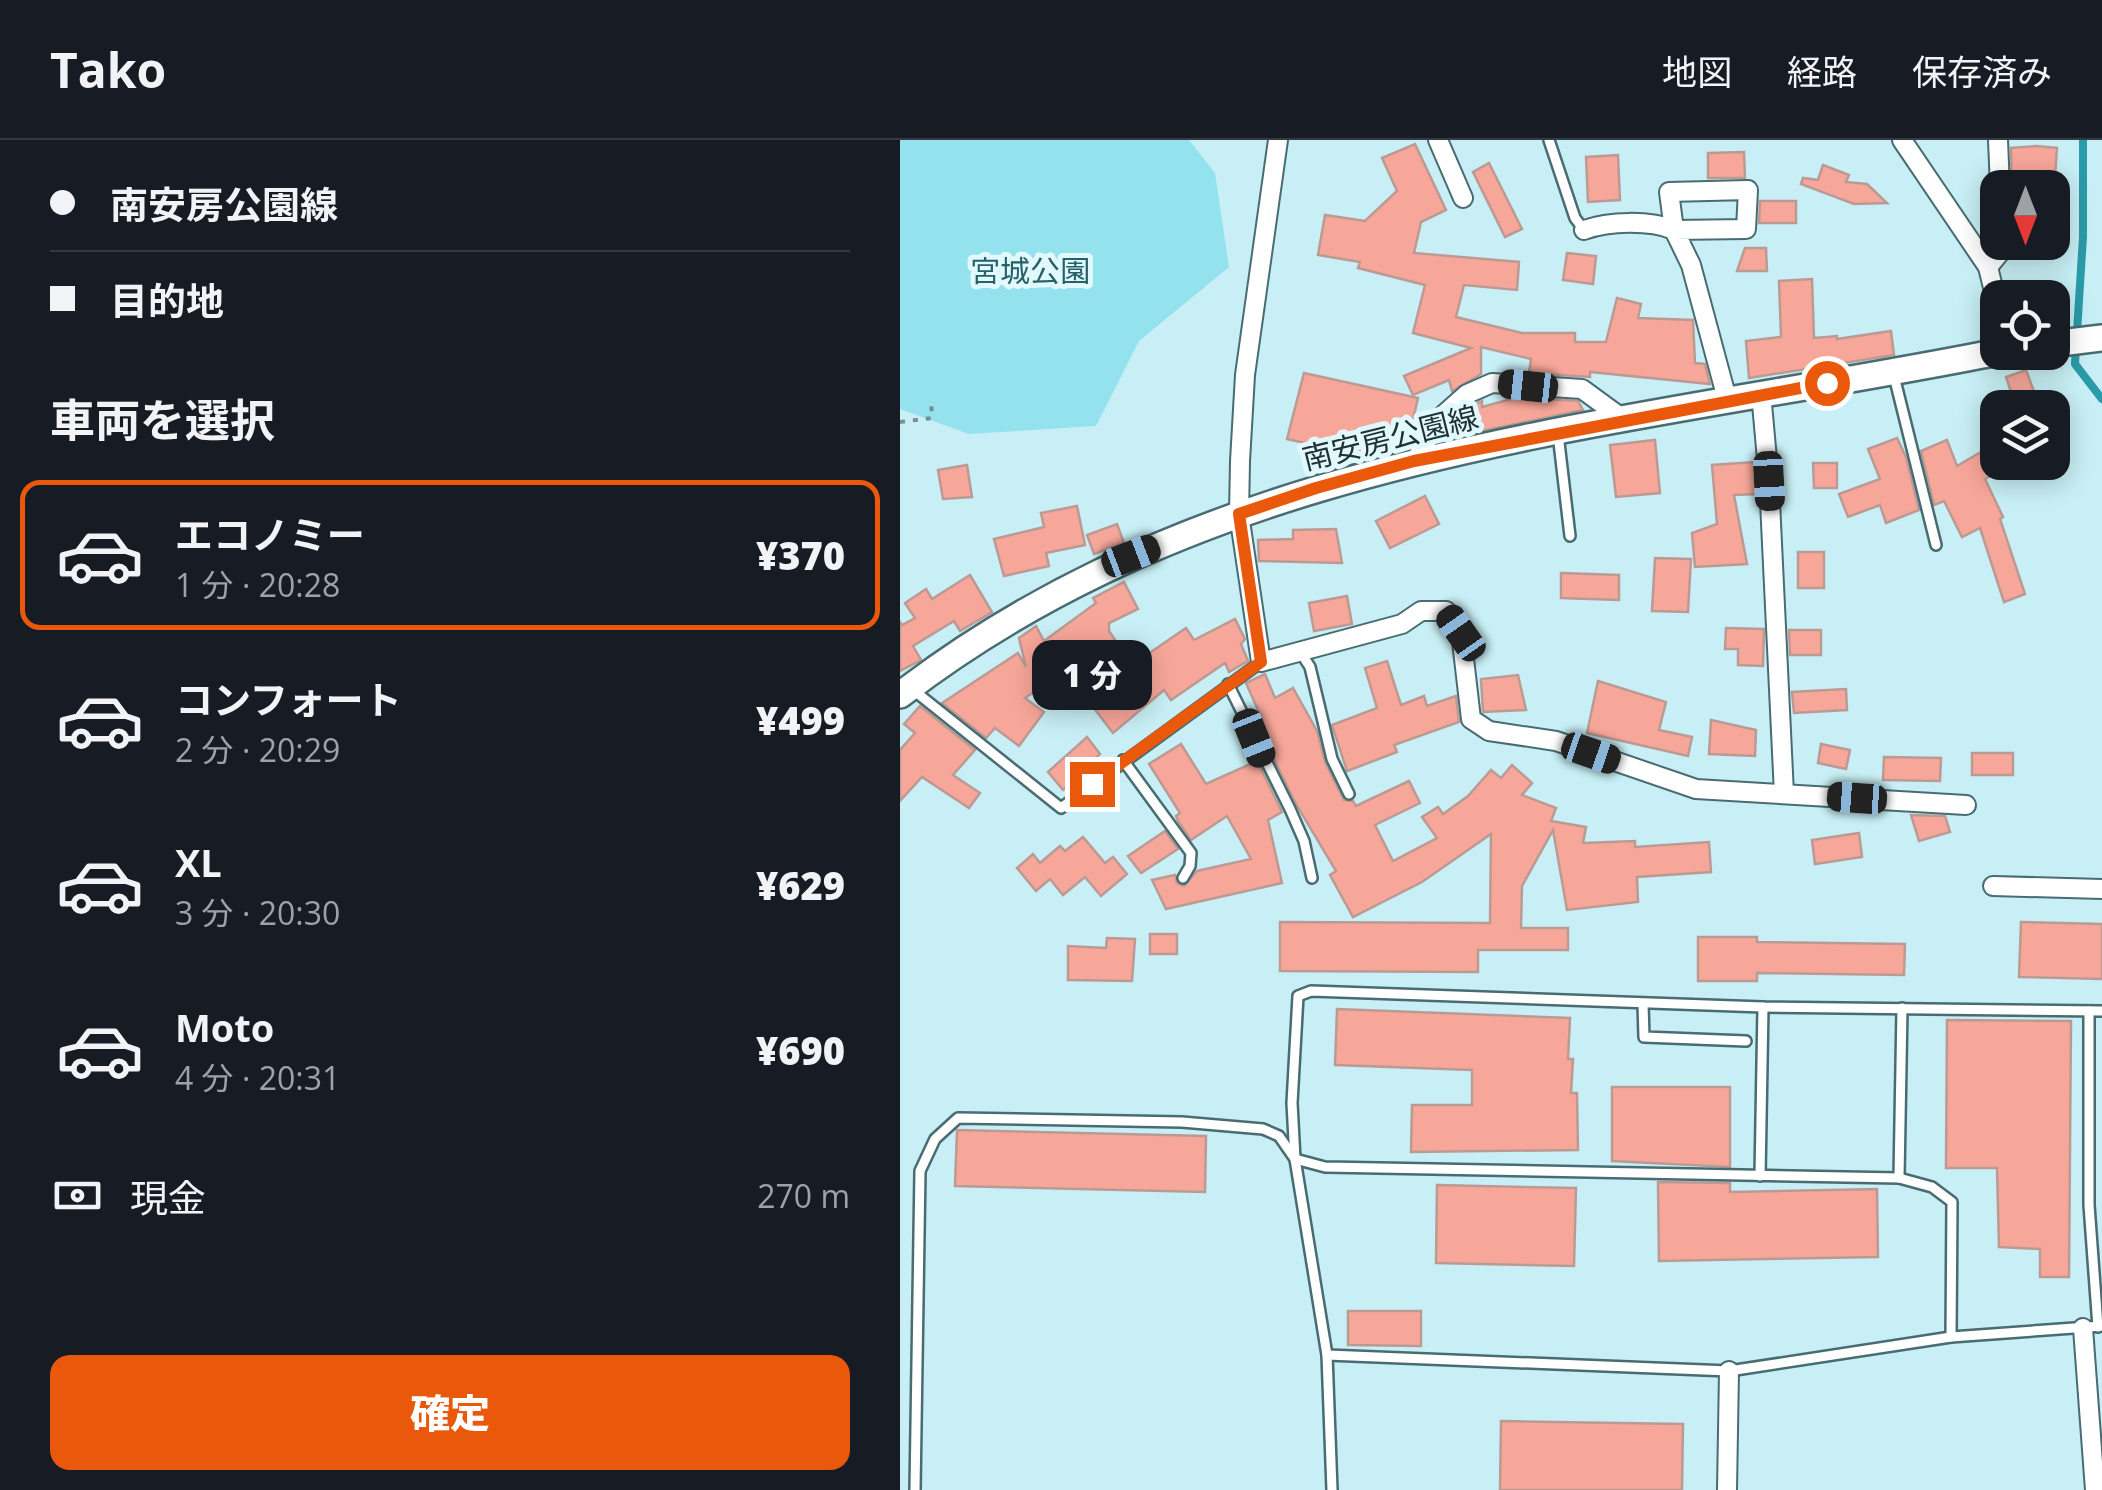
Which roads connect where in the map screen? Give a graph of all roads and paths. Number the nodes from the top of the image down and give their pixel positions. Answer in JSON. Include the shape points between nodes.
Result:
{"nodes":[{"id":1,"x":1278,"y":140,"type":"edge"},
{"id":2,"x":1438,"y":140,"type":"edge"},
{"id":3,"x":1549,"y":140,"type":"edge"},
{"id":4,"x":1902,"y":140,"type":"edge"},
{"id":5,"x":1998,"y":140,"type":"edge"},
{"id":6,"x":1999,"y":170,"type":"edge"},
{"id":7,"x":1463,"y":198,"type":"dead end"},
{"id":8,"x":1584,"y":230,"type":"joint"},
{"id":9,"x":1674,"y":230,"type":"junction"},
{"id":10,"x":1994,"y":260,"type":"edge"},
{"id":11,"x":1988,"y":267,"type":"junction"},
{"id":12,"x":1991,"y":280,"type":"edge"},
{"id":13,"x":1980,"y":356,"type":"edge"},
{"id":14,"x":1894,"y":373,"type":"junction"},
{"id":15,"x":1760,"y":393,"type":"junction"},
{"id":16,"x":931,"y":399,"type":"dead end"},
{"id":17,"x":1727,"y":399,"type":"junction"},
{"id":18,"x":1623,"y":419,"type":"junction"},
{"id":19,"x":900,"y":422,"type":"edge"},
{"id":20,"x":1558,"y":432,"type":"junction"},
{"id":21,"x":1414,"y":461,"type":"junction"},
{"id":22,"x":1239,"y":514,"type":"junction"},
{"id":23,"x":1570,"y":536,"type":"dead end"},
{"id":24,"x":1936,"y":545,"type":"dead end"},
{"id":25,"x":1300,"y":650,"type":"junction"},
{"id":26,"x":1261,"y":662,"type":"junction"},
{"id":27,"x":1228,"y":684,"type":"junction"},
{"id":28,"x":905,"y":691,"type":"edge"},
{"id":29,"x":1123,"y":760,"type":"junction"},
{"id":30,"x":1350,"y":794,"type":"dead end"},
{"id":31,"x":1784,"y":794,"type":"junction"},
{"id":32,"x":1966,"y":805,"type":"dead end"},
{"id":33,"x":1183,"y":878,"type":"dead end"},
{"id":34,"x":1312,"y":878,"type":"dead end"},
{"id":35,"x":1993,"y":886,"type":"dead end"},
{"id":36,"x":2102,"y":890,"type":"edge"},
{"id":37,"x":1644,"y":1004,"type":"junction"},
{"id":38,"x":1763,"y":1007,"type":"junction"},
{"id":39,"x":1902,"y":1008,"type":"junction"},
{"id":40,"x":2088,"y":1011,"type":"junction"},
{"id":41,"x":2102,"y":1011,"type":"edge"},
{"id":42,"x":1746,"y":1041,"type":"dead end"},
{"id":43,"x":1295,"y":1160,"type":"junction"},
{"id":44,"x":1760,"y":1176,"type":"junction"},
{"id":45,"x":1898,"y":1178,"type":"junction"},
{"id":46,"x":2094,"y":1327,"type":"edge"},
{"id":47,"x":1950,"y":1336,"type":"junction"},
{"id":48,"x":1327,"y":1355,"type":"junction"},
{"id":49,"x":1729,"y":1371,"type":"junction"},
{"id":50,"x":915,"y":1490,"type":"edge"},
{"id":51,"x":1332,"y":1490,"type":"edge"},
{"id":52,"x":1727,"y":1490,"type":"edge"},
{"id":53,"x":2095,"y":1490,"type":"edge"}],
"edges":[{"from":1,"to":22,"type":"street","via":[[1245,375]]},
{"from":2,"to":7,"type":"street"},
{"from":3,"to":8,"type":"lane"},
{"from":4,"to":11,"type":"street"},
{"from":5,"to":6,"type":"street"},
{"from":8,"to":9,"type":"street","via":[[1600,224]]},
{"from":9,"to":9,"type":"street","via":[[1669,192],[1748,190],[1746,229]]},
{"from":9,"to":17,"type":"street","via":[[1691,265]]},
{"from":10,"to":11,"type":"street"},
{"from":11,"to":12,"type":"street"},
{"from":13,"to":14,"type":"main road","name":"南安房公園線"},
{"from":14,"to":15,"type":"main road","name":"南安房公園線"},
{"from":14,"to":24,"type":"lane"},
{"from":15,"to":17,"type":"main road","name":"南安房公園線"},
{"from":15,"to":31,"type":"street"},
{"from":16,"to":19,"type":"path","via":[[932,418]]},
{"from":17,"to":18,"type":"main road","name":"南安房公園線"},
{"from":18,"to":20,"type":"main road","name":"南安房公園線"},
{"from":18,"to":21,"type":"street","via":[[1582,389],[1492,383],[1440,418]]},
{"from":20,"to":21,"type":"main road","name":"南安房公園線"},
{"from":20,"to":23,"type":"lane"},
{"from":21,"to":22,"type":"main road","name":"南安房公園線"},
{"from":22,"to":26,"type":"street"},
{"from":22,"to":28,"type":"main road","name":"南安房公園線","via":[[1068,584]]},
{"from":25,"to":26,"type":"street"},
{"from":25,"to":30,"type":"lane","via":[[1332,759]]},
{"from":25,"to":31,"type":"street","via":[[1402,624],[1420,611],[1446,611],[1461,633],[1471,718],[1490,732],[1556,741],[1696,789]]},
{"from":26,"to":27,"type":"lane"},
{"from":27,"to":29,"type":"lane"},
{"from":27,"to":34,"type":"lane","via":[[1290,809]]},
{"from":28,"to":29,"type":"lane","via":[[1061,808]]},
{"from":29,"to":33,"type":"lane","via":[[1191,853]]},
{"from":31,"to":32,"type":"street"},
{"from":35,"to":36,"type":"street"},
{"from":37,"to":38,"type":"lane"},
{"from":37,"to":42,"type":"lane","via":[[1644,1037]]},
{"from":37,"to":43,"type":"lane","via":[[1311,991],[1298,996]]},
{"from":38,"to":39,"type":"lane"},
{"from":38,"to":44,"type":"lane"},
{"from":39,"to":40,"type":"lane"},
{"from":39,"to":45,"type":"lane"},
{"from":40,"to":41,"type":"lane"},
{"from":40,"to":46,"type":"lane"},
{"from":43,"to":44,"type":"lane","via":[[1401,1171]]},
{"from":43,"to":48,"type":"lane"},
{"from":43,"to":50,"type":"lane","via":[[1279,1136],[1263,1128],[958,1118],[943,1128],[920,1171]]},
{"from":44,"to":45,"type":"lane"},
{"from":45,"to":47,"type":"lane","via":[[1932,1186],[1952,1202]]},
{"from":46,"to":47,"type":"lane"},
{"from":46,"to":53,"type":"street"},
{"from":47,"to":49,"type":"lane"},
{"from":48,"to":49,"type":"lane"},
{"from":48,"to":51,"type":"lane"},
{"from":49,"to":52,"type":"street"}]}
